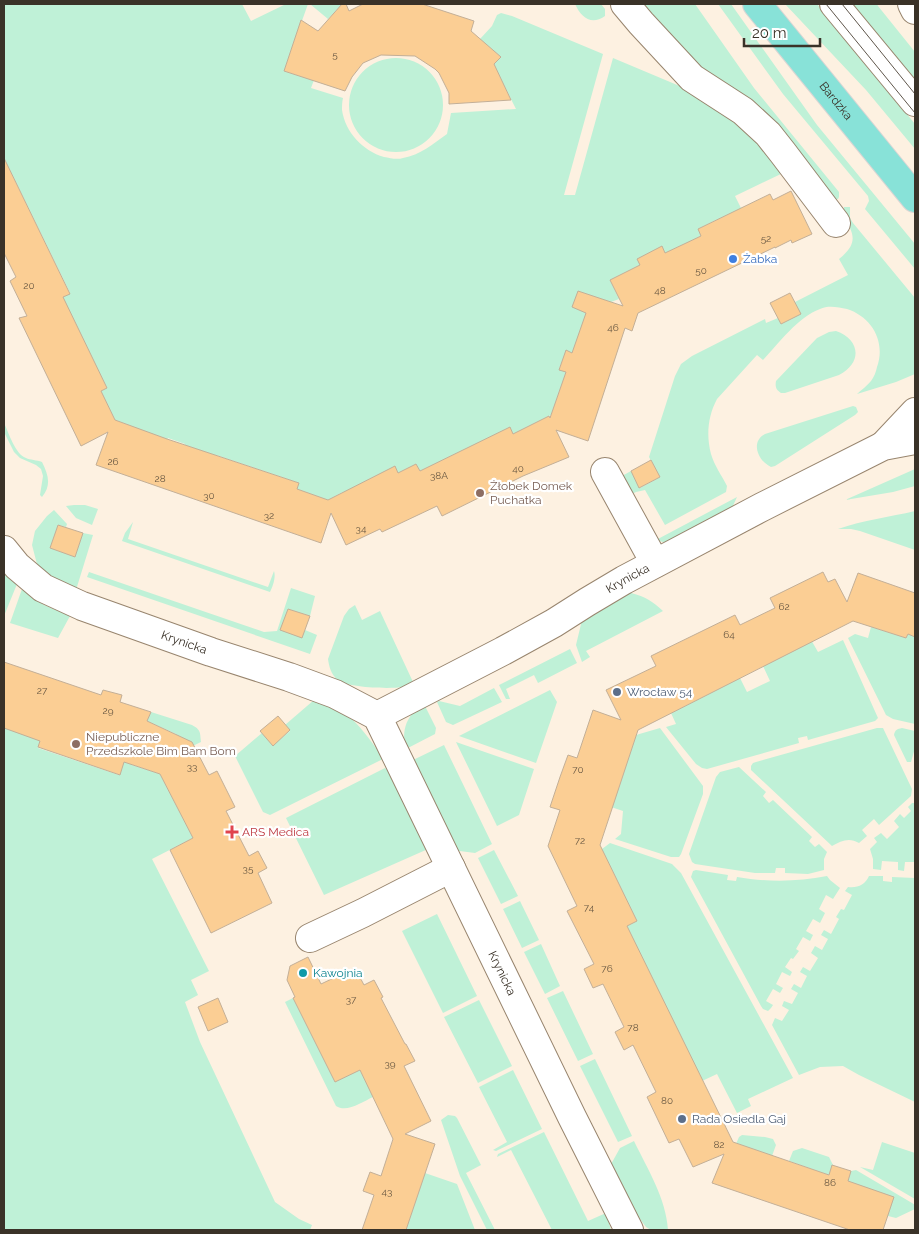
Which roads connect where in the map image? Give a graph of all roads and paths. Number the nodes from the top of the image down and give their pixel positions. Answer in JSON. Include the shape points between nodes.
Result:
{"nodes":[{"id":1,"x":625,"y":4,"type":"edge"},
{"id":2,"x":757,"y":4,"type":"edge"},
{"id":3,"x":834,"y":4,"type":"edge"},
{"id":4,"x":914,"y":4,"type":"edge"},
{"id":5,"x":915,"y":10,"type":"edge"},
{"id":6,"x":915,"y":102,"type":"edge"},
{"id":7,"x":915,"y":198,"type":"edge"},
{"id":8,"x":836,"y":223,"type":"dead end"},
{"id":9,"x":915,"y":412,"type":"edge"},
{"id":10,"x":915,"y":440,"type":"edge"},
{"id":11,"x":883,"y":446,"type":"junction"},
{"id":12,"x":605,"y":472,"type":"dead end"},
{"id":13,"x":4,"y":550,"type":"edge"},
{"id":14,"x":655,"y":563,"type":"junction"},
{"id":15,"x":377,"y":716,"type":"junction"},
{"id":16,"x":450,"y":868,"type":"junction"},
{"id":17,"x":310,"y":938,"type":"dead end"},
{"id":18,"x":629,"y":1230,"type":"edge"}],
"edges":[{"from":1,"to":8,"type":"street","via":[[692,78],[743,111],[768,134]]},
{"from":2,"to":7,"type":"main road","name":"Bardzka"},
{"from":3,"to":6,"type":"street"},
{"from":4,"to":5,"type":"street"},
{"from":9,"to":11,"type":"street","name":"Krynicka"},
{"from":10,"to":11,"type":"street","name":"Krynicka"},
{"from":11,"to":14,"type":"street","name":"Krynicka"},
{"from":12,"to":14,"type":"street"},
{"from":13,"to":15,"type":"street","name":"Krynicka","via":[[43,588],[82,606],[335,694]]},
{"from":14,"to":15,"type":"street","name":"Krynicka","via":[[554,623]]},
{"from":15,"to":16,"type":"street","name":"Krynicka"},
{"from":16,"to":17,"type":"street"},
{"from":16,"to":18,"type":"street","name":"Krynicka"}]}
